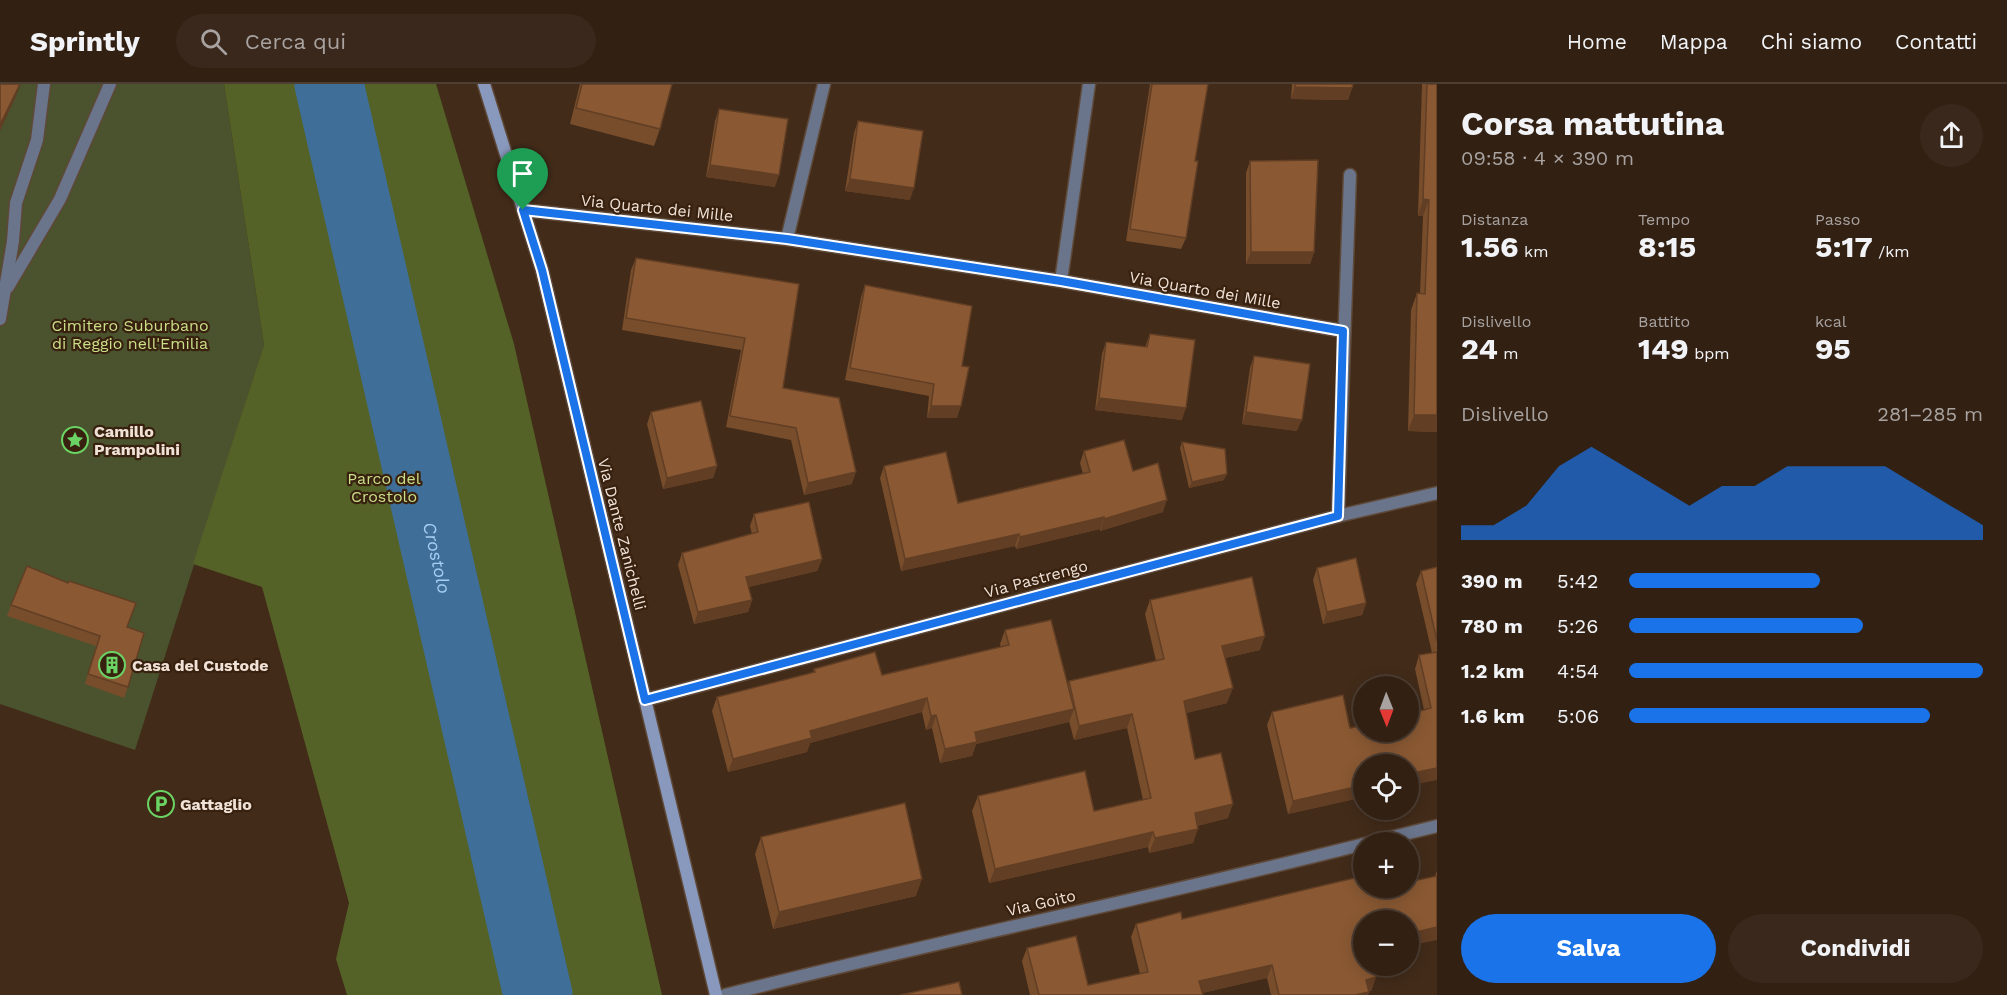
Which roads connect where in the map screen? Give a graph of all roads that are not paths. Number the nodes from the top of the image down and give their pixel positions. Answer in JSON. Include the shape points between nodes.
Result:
{"nodes":[{"id":1,"x":44,"y":84,"type":"edge"},
{"id":2,"x":110,"y":84,"type":"edge"},
{"id":3,"x":484,"y":84,"type":"edge"},
{"id":4,"x":824,"y":84,"type":"edge"},
{"id":5,"x":1089,"y":84,"type":"edge"},
{"id":6,"x":1350,"y":175,"type":"dead end"},
{"id":7,"x":523,"y":210,"type":"junction"},
{"id":8,"x":787,"y":239,"type":"junction"},
{"id":9,"x":1061,"y":281,"type":"junction"},
{"id":10,"x":3,"y":296,"type":"junction"},
{"id":11,"x":0,"y":319,"type":"edge"},
{"id":12,"x":1343,"y":331,"type":"junction"},
{"id":13,"x":1437,"y":493,"type":"edge"},
{"id":14,"x":1338,"y":516,"type":"junction"},
{"id":15,"x":645,"y":700,"type":"junction"},
{"id":16,"x":1437,"y":826,"type":"edge"},
{"id":17,"x":1413,"y":832,"type":"edge"},
{"id":18,"x":1353,"y":847,"type":"edge"},
{"id":19,"x":716,"y":995,"type":"edge"},
{"id":20,"x":725,"y":995,"type":"edge"}],
"edges":[{"from":1,"to":10,"type":"street","via":[[37,140],[16,203]]},
{"from":2,"to":10,"type":"street","via":[[60,199]]},
{"from":3,"to":7,"type":"street","name":"Via Dante Zanichelli"},
{"from":4,"to":8,"type":"street"},
{"from":5,"to":9,"type":"street"},
{"from":6,"to":12,"type":"street"},
{"from":7,"to":8,"type":"street","name":"Via Quarto dei Mille"},
{"from":7,"to":15,"type":"street","name":"Via Dante Zanichelli","via":[[542,270]]},
{"from":8,"to":9,"type":"street","name":"Via Quarto dei Mille"},
{"from":9,"to":12,"type":"street","name":"Via Quarto dei Mille"},
{"from":10,"to":11,"type":"street"},
{"from":12,"to":14,"type":"street"},
{"from":13,"to":14,"type":"street","name":"Via Pastrengo"},
{"from":14,"to":15,"type":"street","name":"Via Pastrengo"},
{"from":15,"to":19,"type":"street","name":"Via Dante Zanichelli"},
{"from":16,"to":17,"type":"street"},
{"from":18,"to":20,"type":"street","name":"Via Goito"}]}
